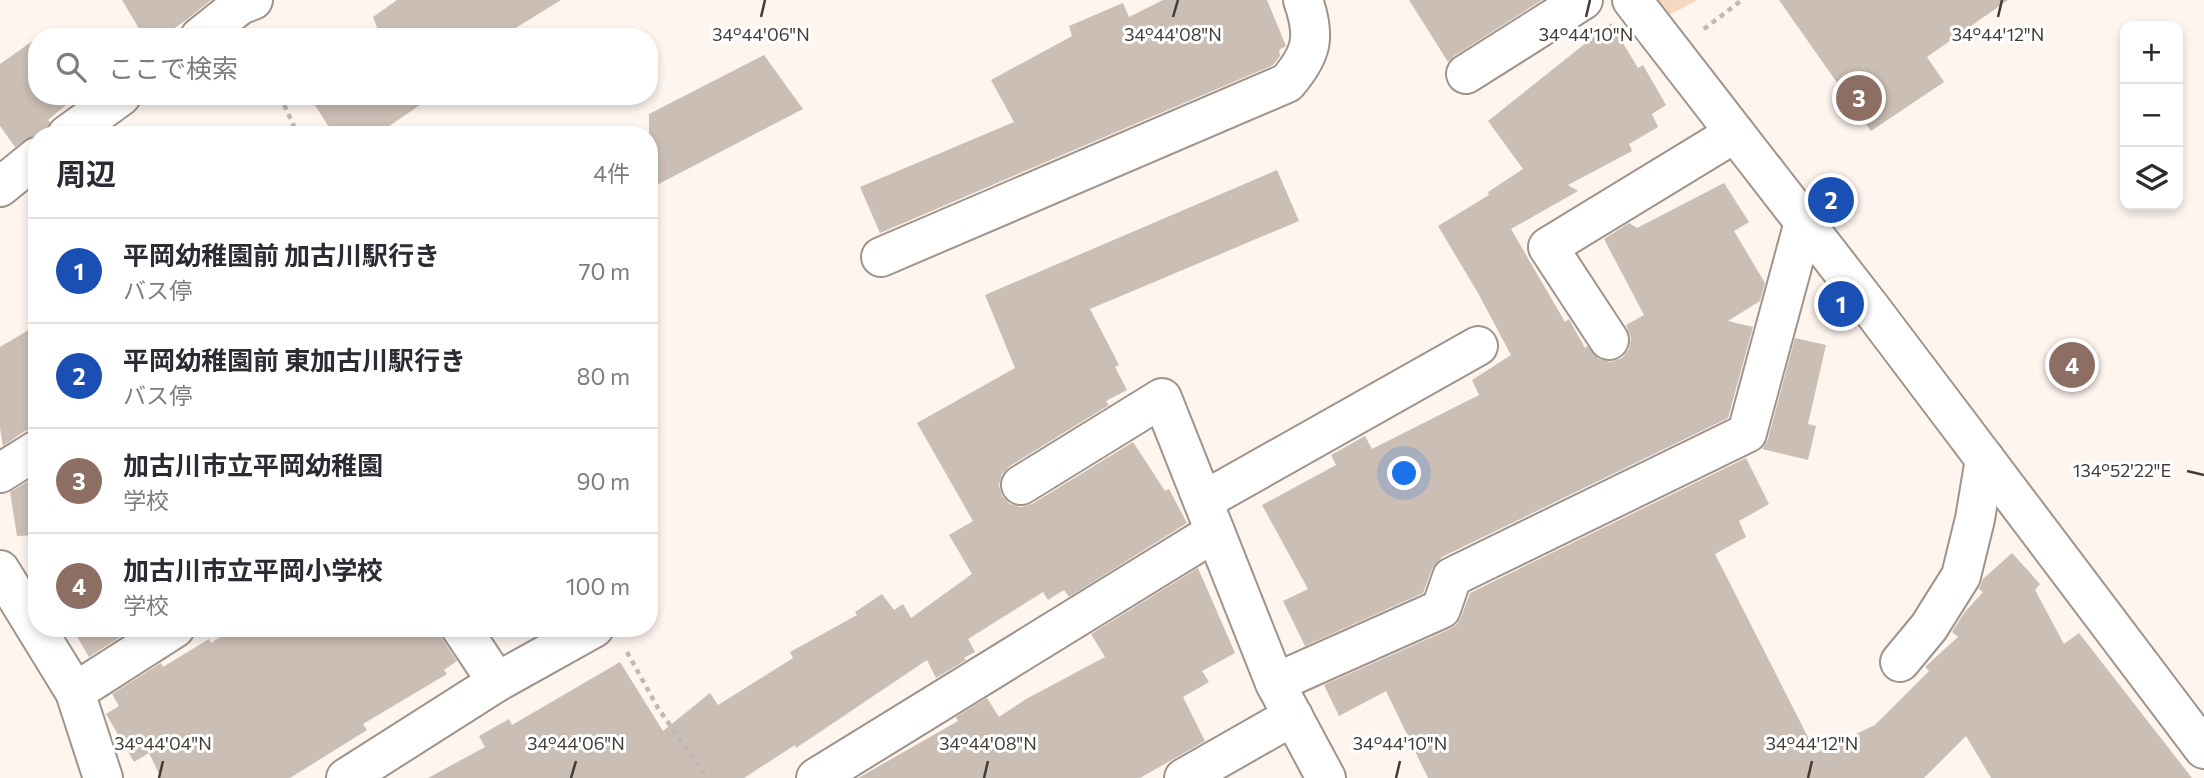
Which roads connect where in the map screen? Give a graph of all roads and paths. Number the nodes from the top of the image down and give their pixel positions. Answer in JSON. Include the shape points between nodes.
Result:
{"nodes":[{"id":1,"x":253,"y":0,"type":"edge"},
{"id":2,"x":1303,"y":0,"type":"edge"},
{"id":3,"x":1583,"y":0,"type":"edge"},
{"id":4,"x":1632,"y":0,"type":"edge"},
{"id":5,"x":211,"y":28,"type":"edge"},
{"id":6,"x":1466,"y":74,"type":"dead end"},
{"id":7,"x":109,"y":105,"type":"edge"},
{"id":8,"x":284,"y":105,"type":"edge"},
{"id":9,"x":79,"y":126,"type":"edge"},
{"id":10,"x":294,"y":126,"type":"edge"},
{"id":11,"x":1735,"y":133,"type":"junction"},
{"id":12,"x":28,"y":165,"type":"edge"},
{"id":13,"x":0,"y":187,"type":"edge"},
{"id":14,"x":1804,"y":222,"type":"junction"},
{"id":15,"x":881,"y":257,"type":"dead end"},
{"id":16,"x":1609,"y":340,"type":"dead end"},
{"id":17,"x":1478,"y":346,"type":"dead end"},
{"id":18,"x":28,"y":455,"type":"edge"},
{"id":19,"x":1985,"y":459,"type":"junction"},
{"id":20,"x":0,"y":472,"type":"edge"},
{"id":21,"x":1021,"y":485,"type":"dead end"},
{"id":22,"x":1209,"y":516,"type":"junction"},
{"id":23,"x":0,"y":570,"type":"edge"},
{"id":24,"x":28,"y":616,"type":"edge"},
{"id":25,"x":41,"y":637,"type":"edge"},
{"id":26,"x":160,"y":637,"type":"edge"},
{"id":27,"x":467,"y":637,"type":"edge"},
{"id":28,"x":609,"y":638,"type":"edge"},
{"id":29,"x":1900,"y":662,"type":"dead end"},
{"id":30,"x":497,"y":682,"type":"junction"},
{"id":31,"x":75,"y":692,"type":"junction"},
{"id":32,"x":1284,"y":700,"type":"junction"},
{"id":33,"x":2204,"y":749,"type":"edge"},
{"id":34,"x":828,"y":775,"type":"edge"},
{"id":35,"x":103,"y":778,"type":"edge"},
{"id":36,"x":346,"y":778,"type":"edge"},
{"id":37,"x":707,"y":778,"type":"edge"},
{"id":38,"x":1184,"y":778,"type":"edge"},
{"id":39,"x":1326,"y":778,"type":"edge"}],
"edges":[{"from":1,"to":5,"type":"street"},
{"from":2,"to":15,"type":"street","via":[[1311,40],[1302,65],[1287,83],[1060,164]]},
{"from":3,"to":6,"type":"street"},
{"from":4,"to":11,"type":"street"},
{"from":7,"to":9,"type":"street"},
{"from":8,"to":10,"type":"path"},
{"from":11,"to":14,"type":"street"},
{"from":11,"to":16,"type":"street","via":[[1548,247]]},
{"from":12,"to":13,"type":"street"},
{"from":14,"to":19,"type":"street"},
{"from":14,"to":32,"type":"street","via":[[1747,433],[1452,577],[1441,609]]},
{"from":17,"to":22,"type":"street"},
{"from":18,"to":20,"type":"street"},
{"from":19,"to":29,"type":"street","via":[[1961,576]]},
{"from":19,"to":33,"type":"street"},
{"from":21,"to":22,"type":"street","via":[[1162,398]]},
{"from":22,"to":32,"type":"street"},
{"from":22,"to":34,"type":"street"},
{"from":23,"to":24,"type":"street"},
{"from":25,"to":31,"type":"street"},
{"from":26,"to":31,"type":"street"},
{"from":27,"to":30,"type":"street"},
{"from":28,"to":30,"type":"street"},
{"from":28,"to":37,"type":"path"},
{"from":30,"to":36,"type":"street"},
{"from":31,"to":35,"type":"street"},
{"from":32,"to":38,"type":"street"},
{"from":32,"to":39,"type":"street"}]}
